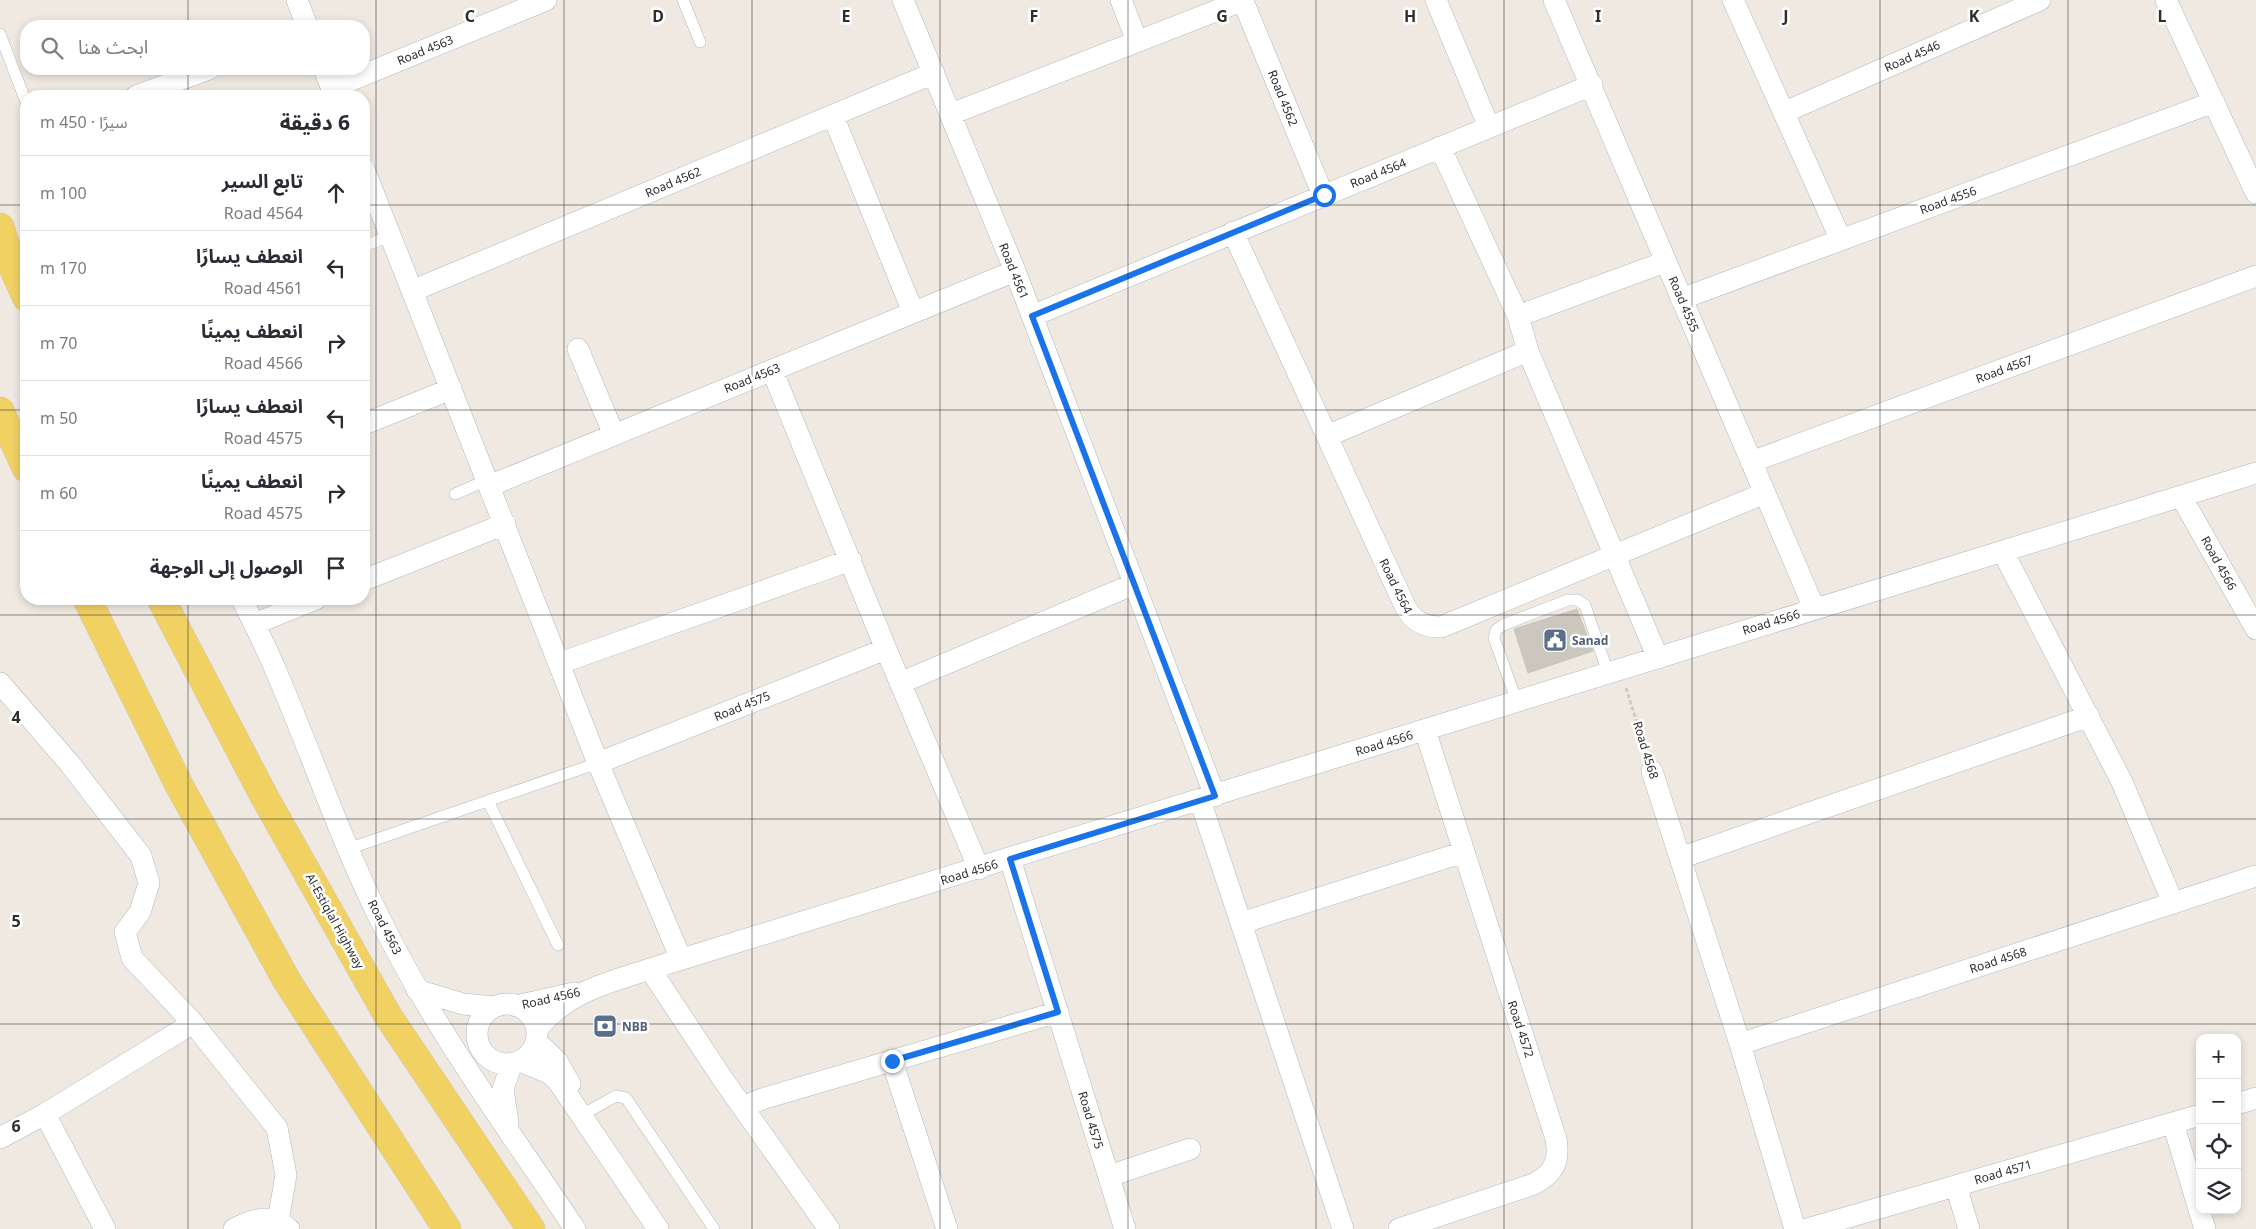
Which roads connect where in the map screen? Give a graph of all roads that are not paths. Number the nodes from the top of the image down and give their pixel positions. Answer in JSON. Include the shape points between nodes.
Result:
{"nodes":[{"id":1,"x":297,"y":0,"type":"edge"},
{"id":2,"x":546,"y":0,"type":"edge"},
{"id":3,"x":683,"y":0,"type":"edge"},
{"id":4,"x":903,"y":0,"type":"edge"},
{"id":5,"x":1121,"y":0,"type":"edge"},
{"id":6,"x":1244,"y":0,"type":"edge"},
{"id":7,"x":1436,"y":0,"type":"edge"},
{"id":8,"x":1554,"y":0,"type":"edge"},
{"id":9,"x":1734,"y":0,"type":"edge"},
{"id":10,"x":2040,"y":0,"type":"edge"},
{"id":11,"x":2166,"y":0,"type":"edge"},
{"id":12,"x":305,"y":20,"type":"edge"},
{"id":13,"x":0,"y":34,"type":"edge"},
{"id":14,"x":1137,"y":41,"type":"junction"},
{"id":15,"x":700,"y":42,"type":"dead end"},
{"id":16,"x":370,"y":68,"type":"edge"},
{"id":17,"x":934,"y":73,"type":"junction"},
{"id":18,"x":193,"y":75,"type":"edge"},
{"id":19,"x":353,"y":75,"type":"edge"},
{"id":20,"x":330,"y":84,"type":"edge"},
{"id":21,"x":1592,"y":85,"type":"junction"},
{"id":22,"x":21,"y":90,"type":"edge"},
{"id":23,"x":152,"y":90,"type":"edge"},
{"id":24,"x":2214,"y":102,"type":"junction"},
{"id":25,"x":1785,"y":112,"type":"junction"},
{"id":26,"x":951,"y":114,"type":"junction"},
{"id":27,"x":833,"y":116,"type":"junction"},
{"id":28,"x":1489,"y":127,"type":"junction"},
{"id":29,"x":1440,"y":148,"type":"junction"},
{"id":30,"x":370,"y":184,"type":"edge"},
{"id":31,"x":2256,"y":193,"type":"edge"},
{"id":32,"x":1324,"y":195,"type":"junction"},
{"id":33,"x":0,"y":227,"type":"edge"},
{"id":34,"x":1233,"y":232,"type":"junction"},
{"id":35,"x":390,"y":236,"type":"junction"},
{"id":36,"x":1841,"y":240,"type":"junction"},
{"id":37,"x":370,"y":244,"type":"edge"},
{"id":38,"x":1665,"y":262,"type":"junction"},
{"id":39,"x":1015,"y":271,"type":"junction"},
{"id":40,"x":2256,"y":276,"type":"edge"},
{"id":41,"x":20,"y":283,"type":"edge"},
{"id":42,"x":412,"y":291,"type":"junction"},
{"id":43,"x":1681,"y":299,"type":"junction"},
{"id":44,"x":913,"y":312,"type":"junction"},
{"id":45,"x":1032,"y":316,"type":"junction"},
{"id":46,"x":1518,"y":316,"type":"junction"},
{"id":47,"x":578,"y":349,"type":"dead end"},
{"id":48,"x":1528,"y":351,"type":"junction"},
{"id":49,"x":772,"y":370,"type":"junction"},
{"id":50,"x":451,"y":389,"type":"junction"},
{"id":51,"x":0,"y":411,"type":"edge"},
{"id":52,"x":370,"y":422,"type":"edge"},
{"id":53,"x":614,"y":435,"type":"junction"},
{"id":54,"x":1327,"y":436,"type":"junction"},
{"id":55,"x":20,"y":455,"type":"edge"},
{"id":56,"x":1751,"y":462,"type":"junction"},
{"id":57,"x":2256,"y":473,"type":"edge"},
{"id":58,"x":488,"y":483,"type":"junction"},
{"id":59,"x":1765,"y":493,"type":"junction"},
{"id":60,"x":455,"y":494,"type":"dead end"},
{"id":61,"x":2182,"y":498,"type":"junction"},
{"id":62,"x":505,"y":524,"type":"junction"},
{"id":63,"x":2003,"y":552,"type":"junction"},
{"id":64,"x":1614,"y":555,"type":"junction"},
{"id":65,"x":851,"y":560,"type":"junction"},
{"id":66,"x":370,"y":578,"type":"edge"},
{"id":67,"x":1134,"y":584,"type":"junction"},
{"id":68,"x":90,"y":605,"type":"edge"},
{"id":69,"x":164,"y":605,"type":"edge"},
{"id":70,"x":245,"y":605,"type":"edge"},
{"id":71,"x":301,"y":605,"type":"edge"},
{"id":72,"x":1814,"y":608,"type":"junction"},
{"id":73,"x":254,"y":624,"type":"junction"},
{"id":74,"x":2256,"y":629,"type":"edge"},
{"id":75,"x":886,"y":649,"type":"junction"},
{"id":76,"x":1658,"y":658,"type":"junction"},
{"id":77,"x":560,"y":663,"type":"junction"},
{"id":78,"x":1614,"y":671,"type":"junction"},
{"id":79,"x":0,"y":683,"type":"edge"},
{"id":80,"x":900,"y":683,"type":"junction"},
{"id":81,"x":1517,"y":702,"type":"junction"},
{"id":82,"x":2089,"y":716,"type":"junction"},
{"id":83,"x":1425,"y":730,"type":"junction"},
{"id":84,"x":598,"y":764,"type":"junction"},
{"id":85,"x":1652,"y":771,"type":"road end"},
{"id":86,"x":1207,"y":798,"type":"junction"},
{"id":87,"x":488,"y":801,"type":"junction"},
{"id":88,"x":348,"y":849,"type":"junction"},
{"id":89,"x":1464,"y":852,"type":"junction"},
{"id":90,"x":1680,"y":858,"type":"junction"},
{"id":91,"x":1010,"y":859,"type":"junction"},
{"id":92,"x":979,"y":869,"type":"junction"},
{"id":93,"x":2256,"y":876,"type":"edge"},
{"id":94,"x":2173,"y":904,"type":"junction"},
{"id":95,"x":1242,"y":924,"type":"junction"},
{"id":96,"x":558,"y":945,"type":"dead end"},
{"id":97,"x":681,"y":959,"type":"junction"},
{"id":98,"x":650,"y":969,"type":"junction"},
{"id":99,"x":417,"y":990,"type":"junction"},
{"id":100,"x":586,"y":990,"type":"junction"},
{"id":101,"x":516,"y":1006,"type":"junction"},
{"id":102,"x":494,"y":1007,"type":"junction"},
{"id":103,"x":1058,"y":1012,"type":"junction"},
{"id":104,"x":193,"y":1023,"type":"junction"},
{"id":105,"x":536,"y":1035,"type":"junction"},
{"id":106,"x":1740,"y":1044,"type":"junction"},
{"id":107,"x":892,"y":1061,"type":"junction"},
{"id":108,"x":516,"y":1062,"type":"junction"},
{"id":109,"x":2256,"y":1098,"type":"edge"},
{"id":110,"x":2241,"y":1103,"type":"edge"},
{"id":111,"x":743,"y":1107,"type":"junction"},
{"id":112,"x":45,"y":1114,"type":"junction"},
{"id":113,"x":2196,"y":1116,"type":"edge"},
{"id":114,"x":588,"y":1123,"type":"junction"},
{"id":115,"x":2173,"y":1123,"type":"junction"},
{"id":116,"x":509,"y":1131,"type":"junction"},
{"id":117,"x":0,"y":1138,"type":"edge"},
{"id":118,"x":1190,"y":1149,"type":"dead end"},
{"id":119,"x":1109,"y":1176,"type":"junction"},
{"id":120,"x":1956,"y":1186,"type":"junction"},
{"id":121,"x":284,"y":1225,"type":"edge"},
{"id":122,"x":105,"y":1229,"type":"edge"},
{"id":123,"x":234,"y":1229,"type":"edge"},
{"id":124,"x":447,"y":1229,"type":"edge"},
{"id":125,"x":532,"y":1229,"type":"edge"},
{"id":126,"x":575,"y":1229,"type":"edge"},
{"id":127,"x":658,"y":1229,"type":"edge"},
{"id":128,"x":714,"y":1229,"type":"edge"},
{"id":129,"x":829,"y":1229,"type":"edge"},
{"id":130,"x":947,"y":1229,"type":"edge"},
{"id":131,"x":1125,"y":1229,"type":"edge"},
{"id":132,"x":1343,"y":1229,"type":"edge"},
{"id":133,"x":1399,"y":1229,"type":"edge"},
{"id":134,"x":1795,"y":1229,"type":"edge"},
{"id":135,"x":1807,"y":1229,"type":"edge"},
{"id":136,"x":1969,"y":1229,"type":"edge"},
{"id":137,"x":2205,"y":1229,"type":"edge"}],
"edges":[{"from":1,"to":12,"type":"street"},
{"from":2,"to":16,"type":"street","name":"Road 4563"},
{"from":3,"to":15,"type":"lane"},
{"from":4,"to":17,"type":"street","name":"Road 4561"},
{"from":5,"to":14,"type":"street"},
{"from":6,"to":14,"type":"street","name":"Road 4562"},
{"from":6,"to":32,"type":"street","name":"Road 4562"},
{"from":7,"to":28,"type":"street"},
{"from":8,"to":21,"type":"street","name":"Road 4555"},
{"from":9,"to":25,"type":"street"},
{"from":10,"to":25,"type":"street","name":"Road 4546"},
{"from":11,"to":24,"type":"street"},
{"from":13,"to":22,"type":"lane"},
{"from":14,"to":26,"type":"street","name":"Road 4562"},
{"from":17,"to":26,"type":"street","name":"Road 4561"},
{"from":17,"to":27,"type":"street","name":"Road 4562"},
{"from":18,"to":23,"type":"street"},
{"from":19,"to":20,"type":"street","name":"Road 4563"},
{"from":21,"to":28,"type":"street","name":"Road 4564"},
{"from":21,"to":38,"type":"street","name":"Road 4555"},
{"from":24,"to":31,"type":"street"},
{"from":24,"to":36,"type":"street","name":"Road 4556"},
{"from":25,"to":36,"type":"street"},
{"from":26,"to":39,"type":"street","name":"Road 4561"},
{"from":27,"to":42,"type":"street","name":"Road 4562"},
{"from":27,"to":44,"type":"street"},
{"from":28,"to":29,"type":"street","name":"Road 4564"},
{"from":29,"to":32,"type":"street","name":"Road 4564"},
{"from":29,"to":46,"type":"street"},
{"from":30,"to":35,"type":"street"},
{"from":32,"to":34,"type":"street","name":"Road 4564"},
{"from":33,"to":41,"type":"main road"},
{"from":34,"to":45,"type":"street","name":"Road 4564"},
{"from":34,"to":54,"type":"street","name":"Road 4564"},
{"from":35,"to":37,"type":"lane"},
{"from":35,"to":42,"type":"street"},
{"from":36,"to":43,"type":"street","name":"Road 4556"},
{"from":38,"to":43,"type":"street","name":"Road 4555"},
{"from":38,"to":46,"type":"street"},
{"from":39,"to":44,"type":"street","name":"Road 4563"},
{"from":39,"to":45,"type":"street","name":"Road 4561"},
{"from":40,"to":56,"type":"street","name":"Road 4567"},
{"from":42,"to":50,"type":"street"},
{"from":43,"to":56,"type":"street","name":"Road 4555"},
{"from":44,"to":49,"type":"street","name":"Road 4563"},
{"from":45,"to":67,"type":"street","name":"Road 4561"},
{"from":46,"to":48,"type":"street"},
{"from":47,"to":53,"type":"street"},
{"from":48,"to":54,"type":"street"},
{"from":48,"to":64,"type":"street"},
{"from":49,"to":53,"type":"street","name":"Road 4563"},
{"from":49,"to":65,"type":"street"},
{"from":50,"to":52,"type":"street"},
{"from":50,"to":58,"type":"street"},
{"from":51,"to":55,"type":"main road"},
{"from":53,"to":58,"type":"street","name":"Road 4563"},
{"from":54,"to":64,"type":"street","name":"Road 4564","via":[[1408,613],[1426,626],[1441,626]]},
{"from":56,"to":59,"type":"street","name":"Road 4555"},
{"from":57,"to":61,"type":"street","name":"Road 4566"},
{"from":58,"to":60,"type":"lane"},
{"from":58,"to":62,"type":"street"},
{"from":59,"to":64,"type":"street","name":"Road 4564"},
{"from":59,"to":72,"type":"street","name":"Road 4555"},
{"from":61,"to":63,"type":"street","name":"Road 4566"},
{"from":61,"to":74,"type":"street","name":"Road 4566"},
{"from":62,"to":66,"type":"street"},
{"from":62,"to":77,"type":"street"},
{"from":63,"to":72,"type":"street","name":"Road 4566"},
{"from":63,"to":82,"type":"street"},
{"from":64,"to":76,"type":"street"},
{"from":65,"to":75,"type":"street"},
{"from":65,"to":77,"type":"street"},
{"from":67,"to":80,"type":"street"},
{"from":67,"to":86,"type":"street","name":"Road 4561"},
{"from":68,"to":124,"type":"main road","via":[[179,784],[287,981]]},
{"from":69,"to":125,"type":"main road","name":"Al-Estiqlal Highway","via":[[264,796],[388,1016]]},
{"from":70,"to":73,"type":"street","name":"Road 4563"},
{"from":71,"to":73,"type":"street"},
{"from":72,"to":76,"type":"street","name":"Road 4566"},
{"from":73,"to":88,"type":"street","name":"Road 4563","via":[[276,670]]},
{"from":75,"to":80,"type":"street"},
{"from":75,"to":84,"type":"street","name":"Road 4575"},
{"from":76,"to":78,"type":"street","name":"Road 4566"},
{"from":77,"to":84,"type":"street"},
{"from":78,"to":81,"type":"street","name":"Road 4566"},
{"from":78,"to":81,"type":"lane","via":[[1584,605],[1577,600],[1568,600],[1496,630],[1494,638]]},
{"from":79,"to":104,"type":"street","via":[[70,764],[141,856],[149,883],[140,912],[125,932],[132,958]]},
{"from":80,"to":92,"type":"street"},
{"from":81,"to":83,"type":"street","name":"Road 4566"},
{"from":82,"to":90,"type":"street"},
{"from":82,"to":94,"type":"street","via":[[2122,782]]},
{"from":83,"to":86,"type":"street","name":"Road 4566"},
{"from":83,"to":89,"type":"street","name":"Road 4572"},
{"from":84,"to":87,"type":"lane"},
{"from":84,"to":97,"type":"street"},
{"from":85,"to":90,"type":"street","name":"Road 4568"},
{"from":86,"to":91,"type":"street","name":"Road 4566"},
{"from":86,"to":95,"type":"street"},
{"from":87,"to":88,"type":"lane"},
{"from":87,"to":96,"type":"lane"},
{"from":88,"to":99,"type":"street","name":"Road 4563","via":[[378,916]]},
{"from":89,"to":95,"type":"street"},
{"from":89,"to":133,"type":"street","name":"Road 4572","via":[[1559,1153],[1555,1167],[1534,1184]]},
{"from":90,"to":106,"type":"street","name":"Road 4568"},
{"from":91,"to":92,"type":"street","name":"Road 4566"},
{"from":91,"to":103,"type":"street","name":"Road 4575"},
{"from":92,"to":97,"type":"street","name":"Road 4566"},
{"from":93,"to":94,"type":"street","name":"Road 4568"},
{"from":94,"to":106,"type":"street","name":"Road 4568"},
{"from":95,"to":132,"type":"street"},
{"from":97,"to":98,"type":"street","name":"Road 4566"},
{"from":98,"to":100,"type":"street","name":"Road 4566"},
{"from":98,"to":111,"type":"street"},
{"from":99,"to":102,"type":"street","via":[[463,1004]]},
{"from":99,"to":116,"type":"street","name":"Road 4563"},
{"from":100,"to":101,"type":"street","name":"Road 4566"},
{"from":100,"to":105,"type":"street","name":"Road 4566","via":[[558,1006]]},
{"from":101,"to":102,"type":"street"},
{"from":101,"to":105,"type":"street","via":[[530,1015]]},
{"from":102,"to":108,"type":"street","via":[[481,1018],[478,1043],[488,1058],[496,1062]]},
{"from":103,"to":107,"type":"street"},
{"from":103,"to":119,"type":"street","name":"Road 4575"},
{"from":104,"to":112,"type":"street"},
{"from":104,"to":121,"type":"street","via":[[277,1128],[286,1175]]},
{"from":105,"to":108,"type":"street","via":[[533,1049]]},
{"from":105,"to":114,"type":"street","via":[[565,1072]]},
{"from":106,"to":134,"type":"street","name":"Road 4568"},
{"from":107,"to":111,"type":"street"},
{"from":107,"to":130,"type":"street"},
{"from":108,"to":114,"type":"street","via":[[549,1073]]},
{"from":108,"to":116,"type":"street","via":[[503,1089]]},
{"from":109,"to":110,"type":"street"},
{"from":111,"to":129,"type":"street"},
{"from":112,"to":117,"type":"street"},
{"from":112,"to":122,"type":"street"},
{"from":113,"to":115,"type":"street","name":"Road 4571"},
{"from":114,"to":127,"type":"street"},
{"from":114,"to":128,"type":"lane","via":[[612,1098],[626,1098]]},
{"from":115,"to":120,"type":"street","name":"Road 4571"},
{"from":115,"to":137,"type":"street"},
{"from":116,"to":126,"type":"street","name":"Road 4563"},
{"from":118,"to":119,"type":"street"},
{"from":119,"to":131,"type":"street","name":"Road 4575"},
{"from":120,"to":135,"type":"street","name":"Road 4571"},
{"from":120,"to":136,"type":"street"},
{"from":121,"to":123,"type":"street","via":[[258,1218]]}]}
